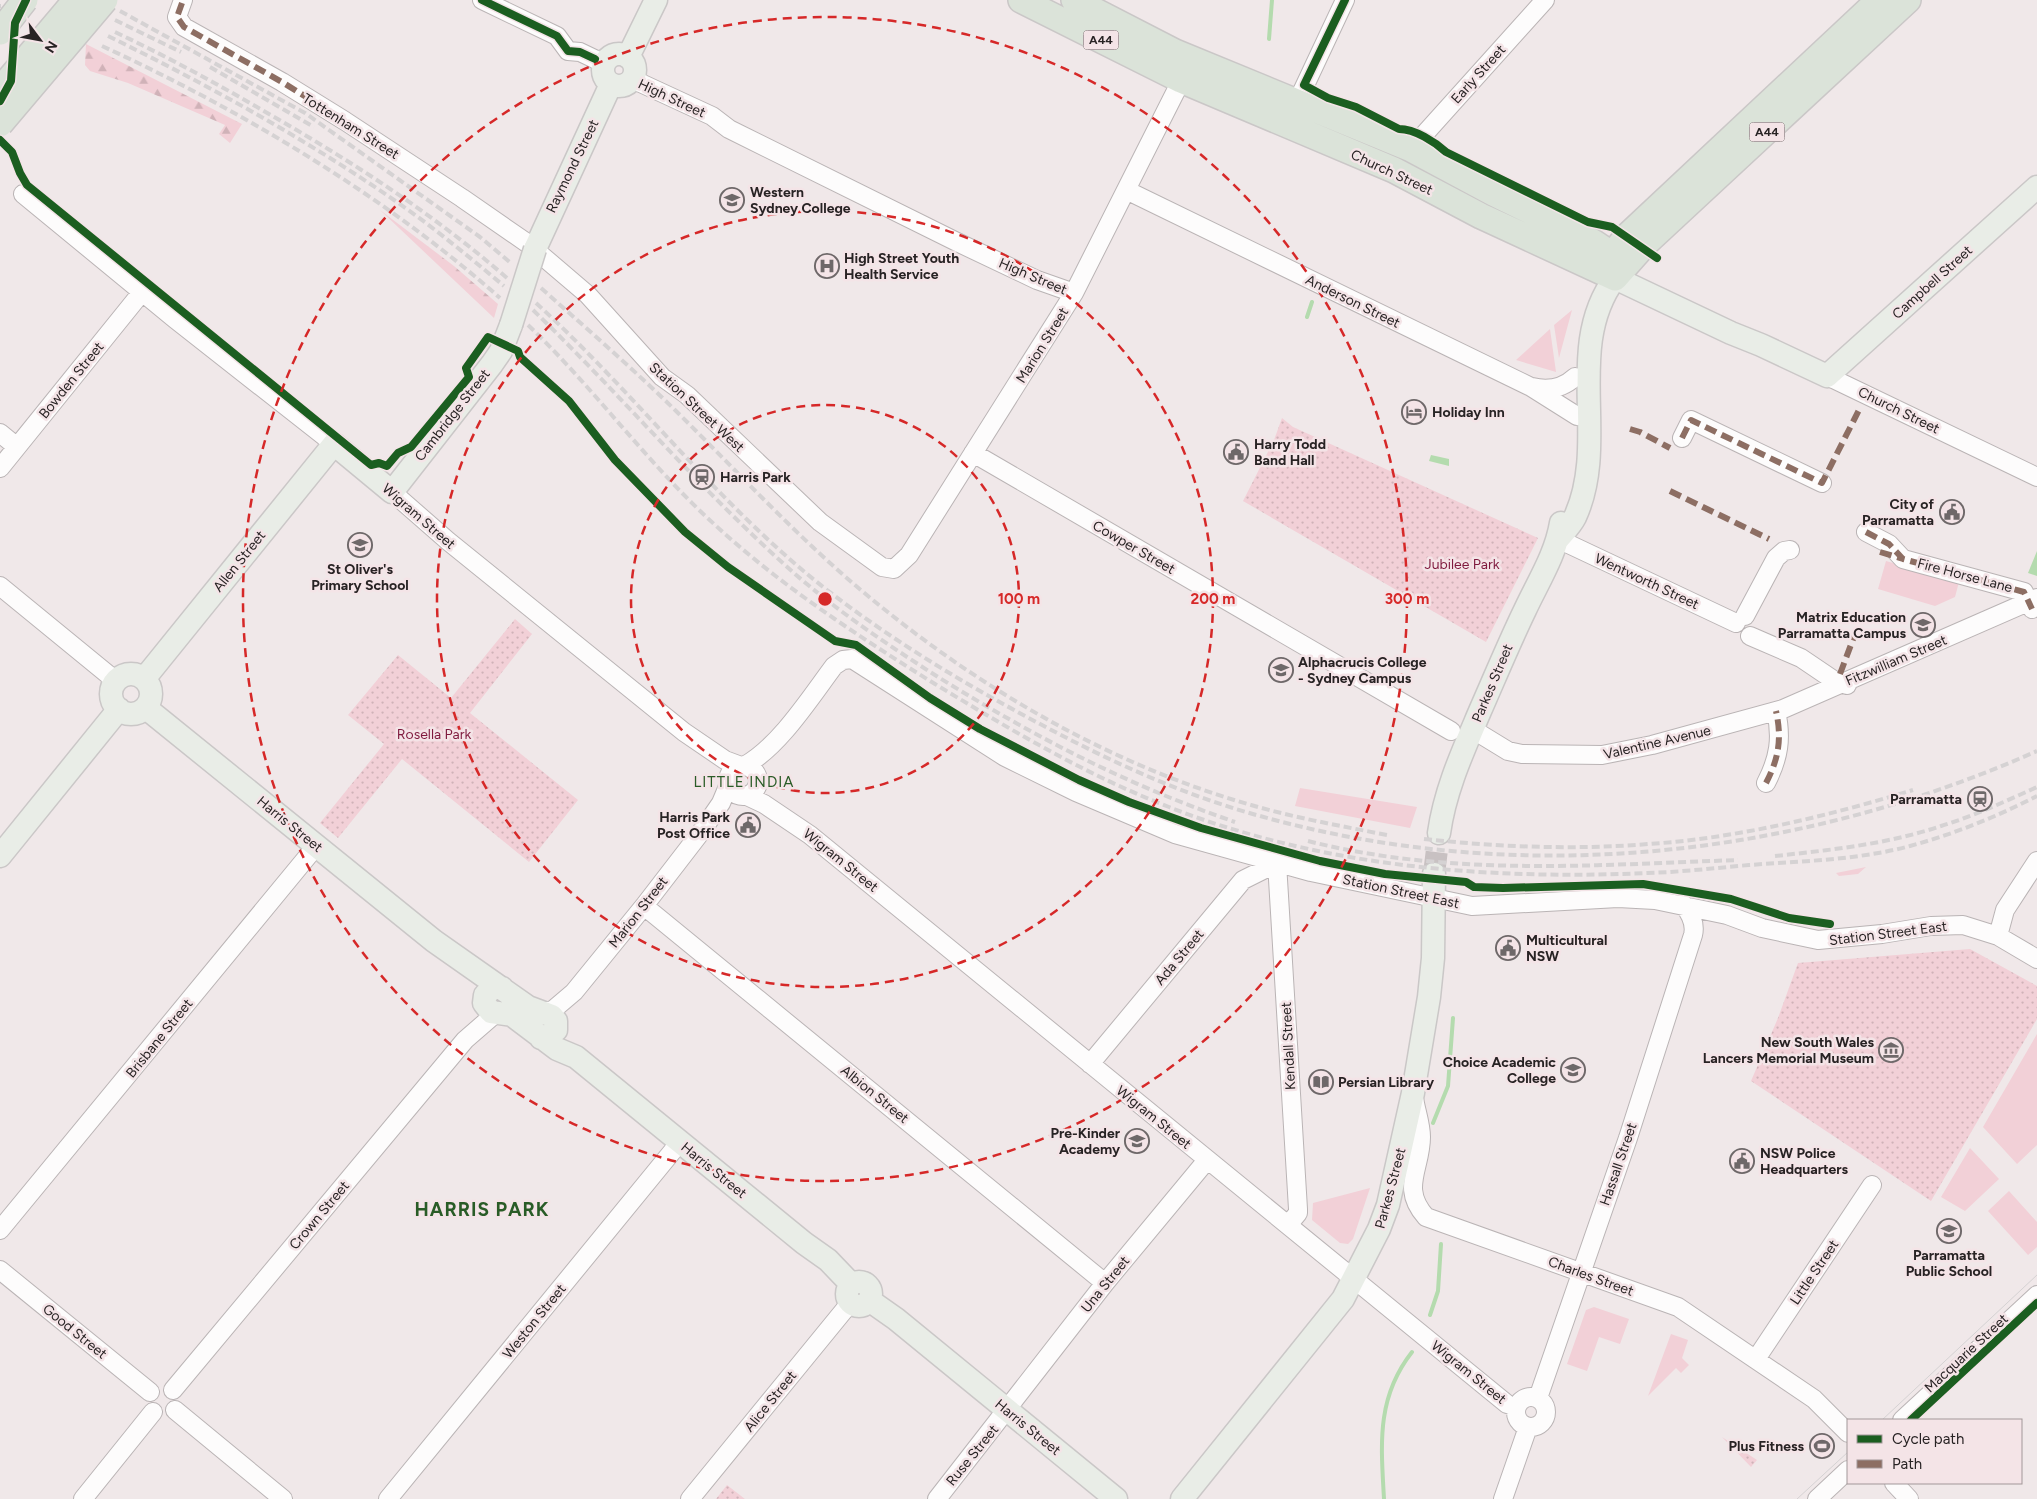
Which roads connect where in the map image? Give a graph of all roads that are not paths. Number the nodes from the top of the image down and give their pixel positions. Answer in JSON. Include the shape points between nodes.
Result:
{"nodes":[{"id":1,"x":25,"y":0,"type":"edge"},
{"id":2,"x":76,"y":0,"type":"edge"},
{"id":3,"x":105,"y":0,"type":"edge"},
{"id":4,"x":482,"y":0,"type":"edge"},
{"id":5,"x":656,"y":0,"type":"edge"},
{"id":6,"x":1021,"y":0,"type":"edge"},
{"id":7,"x":1074,"y":0,"type":"edge"},
{"id":8,"x":1344,"y":0,"type":"edge"},
{"id":9,"x":1544,"y":0,"type":"edge"},
{"id":10,"x":1879,"y":0,"type":"edge"},
{"id":11,"x":1908,"y":0,"type":"edge"},
{"id":12,"x":182,"y":2,"type":"edge"},
{"id":13,"x":0,"y":32,"type":"edge"},
{"id":14,"x":1187,"y":69,"type":"junction"},
{"id":15,"x":619,"y":71,"type":"junction"},
{"id":16,"x":0,"y":90,"type":"edge"},
{"id":17,"x":1297,"y":102,"type":"junction"},
{"id":18,"x":0,"y":124,"type":"edge"},
{"id":19,"x":1286,"y":125,"type":"junction"},
{"id":20,"x":1411,"y":149,"type":"junction"},
{"id":21,"x":2037,"y":187,"type":"edge"},
{"id":22,"x":1126,"y":190,"type":"junction"},
{"id":23,"x":23,"y":194,"type":"dead end"},
{"id":24,"x":535,"y":249,"type":"junction"},
{"id":25,"x":1616,"y":261,"type":"junction"},
{"id":26,"x":142,"y":292,"type":"junction"},
{"id":27,"x":1074,"y":293,"type":"junction"},
{"id":28,"x":1575,"y":376,"type":"junction"},
{"id":29,"x":1827,"y":376,"type":"junction"},
{"id":30,"x":1531,"y":387,"type":"junction"},
{"id":31,"x":1577,"y":416,"type":"junction"},
{"id":32,"x":0,"y":433,"type":"edge"},
{"id":33,"x":1682,"y":438,"type":"dead end"},
{"id":34,"x":334,"y":444,"type":"junction"},
{"id":35,"x":17,"y":446,"type":"junction"},
{"id":36,"x":974,"y":453,"type":"junction"},
{"id":37,"x":0,"y":468,"type":"edge"},
{"id":38,"x":2037,"y":477,"type":"edge"},
{"id":39,"x":1822,"y":483,"type":"dead end"},
{"id":40,"x":392,"y":492,"type":"junction"},
{"id":41,"x":1866,"y":532,"type":"dead end"},
{"id":42,"x":1558,"y":539,"type":"junction"},
{"id":43,"x":1880,"y":552,"type":"dead end"},
{"id":44,"x":1903,"y":559,"type":"junction"},
{"id":45,"x":894,"y":569,"type":"joint"},
{"id":46,"x":0,"y":586,"type":"edge"},
{"id":47,"x":2034,"y":604,"type":"edge"},
{"id":48,"x":1748,"y":624,"type":"junction"},
{"id":49,"x":847,"y":658,"type":"joint"},
{"id":50,"x":1856,"y":676,"type":"junction"},
{"id":51,"x":144,"y":679,"type":"junction"},
{"id":52,"x":1832,"y":679,"type":"junction"},
{"id":53,"x":116,"y":681,"type":"junction"},
{"id":54,"x":146,"y":708,"type":"junction"},
{"id":55,"x":119,"y":710,"type":"junction"},
{"id":56,"x":1776,"y":711,"type":"junction"},
{"id":57,"x":1462,"y":730,"type":"junction"},
{"id":58,"x":743,"y":781,"type":"junction"},
{"id":59,"x":1766,"y":783,"type":"dead end"},
{"id":60,"x":1439,"y":833,"type":"tunnel mouth"},
{"id":61,"x":317,"y":846,"type":"junction"},
{"id":62,"x":0,"y":856,"type":"edge"},
{"id":63,"x":2037,"y":861,"type":"edge"},
{"id":64,"x":1277,"y":863,"type":"junction"},
{"id":65,"x":1434,"y":874,"type":"tunnel mouth"},
{"id":66,"x":1434,"y":898,"type":"junction"},
{"id":67,"x":1683,"y":904,"type":"junction"},
{"id":68,"x":644,"y":906,"type":"junction"},
{"id":69,"x":1998,"y":936,"type":"junction"},
{"id":70,"x":2037,"y":959,"type":"edge"},
{"id":71,"x":492,"y":999,"type":"junction"},
{"id":72,"x":550,"y":1024,"type":"junction"},
{"id":73,"x":1090,"y":1064,"type":"junction"},
{"id":74,"x":1413,"y":1092,"type":"junction"},
{"id":75,"x":680,"y":1142,"type":"junction"},
{"id":76,"x":1207,"y":1160,"type":"junction"},
{"id":77,"x":1872,"y":1185,"type":"dead end"},
{"id":78,"x":1288,"y":1225,"type":"junction"},
{"id":79,"x":0,"y":1230,"type":"edge"},
{"id":80,"x":0,"y":1270,"type":"edge"},
{"id":81,"x":1581,"y":1273,"type":"junction"},
{"id":82,"x":1355,"y":1280,"type":"junction"},
{"id":83,"x":1105,"y":1283,"type":"junction"},
{"id":84,"x":2037,"y":1295,"type":"edge"},
{"id":85,"x":857,"y":1296,"type":"junction"},
{"id":86,"x":1756,"y":1359,"type":"junction"},
{"id":87,"x":172,"y":1390,"type":"junction"},
{"id":88,"x":150,"y":1392,"type":"junction"},
{"id":89,"x":1538,"y":1398,"type":"junction"},
{"id":90,"x":1517,"y":1406,"type":"junction"},
{"id":91,"x":174,"y":1410,"type":"junction"},
{"id":92,"x":1007,"y":1411,"type":"junction"},
{"id":93,"x":153,"y":1412,"type":"junction"},
{"id":94,"x":1903,"y":1419,"type":"edge"},
{"id":95,"x":1528,"y":1427,"type":"junction"},
{"id":96,"x":1847,"y":1432,"type":"edge"},
{"id":97,"x":1847,"y":1471,"type":"edge"},
{"id":98,"x":1895,"y":1484,"type":"edge"},
{"id":99,"x":83,"y":1499,"type":"edge"},
{"id":100,"x":282,"y":1499,"type":"edge"},
{"id":101,"x":388,"y":1499,"type":"edge"},
{"id":102,"x":690,"y":1499,"type":"edge"},
{"id":103,"x":937,"y":1499,"type":"edge"},
{"id":104,"x":1116,"y":1499,"type":"edge"},
{"id":105,"x":1182,"y":1499,"type":"edge"},
{"id":106,"x":1503,"y":1499,"type":"edge"},
{"id":107,"x":1817,"y":1499,"type":"edge"},
{"id":108,"x":1909,"y":1499,"type":"edge"}],
"edges":[{"from":1,"to":13,"type":"highway","bridge":true},
{"from":2,"to":16,"type":"highway","bridge":true},
{"from":3,"to":18,"type":"highway","bridge":true},
{"from":4,"to":15,"type":"street","name":"High Street","via":[[557,36],[568,52],[580,52]]},
{"from":5,"to":15,"type":"main road","name":"Raymond Street"},
{"from":6,"to":14,"type":"highway","name":"Church Street","number":"A44"},
{"from":7,"to":14,"type":"highway","name":"Church Street","number":"A44"},
{"from":8,"to":17,"type":"street"},
{"from":9,"to":20,"type":"street","name":"Early Street"},
{"from":10,"to":25,"type":"highway","number":"A44"},
{"from":11,"to":25,"type":"highway","number":"A44","via":[[1646,243]]},
{"from":12,"to":24,"type":"street","name":"Tottenham Street","via":[[177,17],[184,27],[345,121]]},
{"from":14,"to":17,"type":"highway","name":"Church Street","number":"A44"},
{"from":14,"to":19,"type":"highway","name":"Church Street","number":"A44"},
{"from":14,"to":22,"type":"street","name":"Marion Street"},
{"from":15,"to":24,"type":"main road","name":"Raymond Street"},
{"from":15,"to":27,"type":"street","name":"High Street","via":[[712,116],[744,124],[1042,271]]},
{"from":17,"to":19,"type":"street"},
{"from":17,"to":20,"type":"highway","name":"Church Street","number":"A44"},
{"from":19,"to":25,"type":"highway","name":"Church Street","number":"A44","via":[[1394,170],[1481,216]]},
{"from":20,"to":25,"type":"highway","name":"Church Street","number":"A44","via":[[1594,242]]},
{"from":21,"to":29,"type":"main road","name":"Campbell Street"},
{"from":22,"to":27,"type":"street","name":"Marion Street"},
{"from":22,"to":30,"type":"street","name":"Anderson Street"},
{"from":23,"to":26,"type":"street","name":"Wigram Street"},
{"from":24,"to":40,"type":"main road","name":"Cambridge Street","bridge":true,"via":[[501,351]]},
{"from":24,"to":45,"type":"street","name":"Station Street West","via":[[601,308],[662,377],[687,395],[820,522],[877,564]]},
{"from":25,"to":28,"type":"main road","name":"Parkes Street","via":[[1583,315]]},
{"from":25,"to":29,"type":"main road","name":"Church Street","via":[[1736,323],[1761,344]]},
{"from":25,"to":42,"type":"main road","name":"Parkes Street","via":[[1592,331],[1588,474],[1574,519]]},
{"from":26,"to":34,"type":"street","name":"Wigram Street"},
{"from":26,"to":35,"type":"street","name":"Bowden Street"},
{"from":27,"to":36,"type":"street","name":"Marion Street"},
{"from":28,"to":30,"type":"street","via":[[1553,389]]},
{"from":28,"to":31,"type":"main road","name":"Parkes Street"},
{"from":29,"to":38,"type":"street","name":"Church Street"},
{"from":30,"to":31,"type":"street","name":"Anderson Street"},
{"from":31,"to":42,"type":"main road","name":"Parkes Street","via":[[1574,468]]},
{"from":32,"to":35,"type":"street"},
{"from":33,"to":39,"type":"street","via":[[1691,420]]},
{"from":34,"to":40,"type":"main road","name":"Wigram Street"},
{"from":34,"to":51,"type":"main road","name":"Allen Street"},
{"from":35,"to":37,"type":"street","name":"Bowden Street"},
{"from":36,"to":45,"type":"street","name":"Marion Street","via":[[909,555]]},
{"from":36,"to":57,"type":"street","name":"Cowper Street"},
{"from":40,"to":58,"type":"street","name":"Wigram Street"},
{"from":41,"to":44,"type":"street","name":"Fire Horse Lane","via":[[1889,544]]},
{"from":42,"to":48,"type":"street","name":"Wentworth Street"},
{"from":42,"to":57,"type":"main road","name":"Parkes Street"},
{"from":43,"to":44,"type":"street"},
{"from":44,"to":47,"type":"street","name":"Fire Horse Lane","via":[[2024,592]]},
{"from":46,"to":53,"type":"street"},
{"from":47,"to":50,"type":"street","name":"Fitzwilliam Street"},
{"from":47,"to":52,"type":"street","name":"Fitzwilliam Street","via":[[1850,686]]},
{"from":48,"to":50,"type":"street","name":"Wentworth Street","via":[[1823,661],[1840,674]]},
{"from":48,"to":52,"type":"street","name":"Wentworth Street"},
{"from":49,"to":58,"type":"street","name":"Marion Street","via":[[834,666],[781,733],[757,757]]},
{"from":49,"to":64,"type":"street","name":"Station Street East","via":[[861,663],[1005,757],[1076,792],[1175,834]]},
{"from":50,"to":52,"type":"street","name":"Fitzwilliam Street"},
{"from":51,"to":53,"type":"main road","via":[[134,674]]},
{"from":51,"to":54,"type":"main road","via":[[151,691]]},
{"from":52,"to":56,"type":"street","name":"Valentine Avenue","via":[[1817,695]]},
{"from":53,"to":55,"type":"main road","via":[[112,693]]},
{"from":54,"to":55,"type":"main road","via":[[129,714]]},
{"from":54,"to":61,"type":"main road","name":"Harris Street"},
{"from":55,"to":62,"type":"main road"},
{"from":56,"to":57,"type":"street","name":"Valentine Avenue","via":[[1698,734],[1602,755],[1522,754]]},
{"from":56,"to":59,"type":"street","via":[[1780,728],[1779,748]]},
{"from":57,"to":60,"type":"main road","name":"Parkes Street"},
{"from":58,"to":68,"type":"street","name":"Marion Street","via":[[720,803]]},
{"from":58,"to":73,"type":"street","name":"Wigram Street"},
{"from":61,"to":71,"type":"main road","name":"Harris Street","via":[[434,941]]},
{"from":61,"to":79,"type":"street","name":"Brisbane Street"},
{"from":63,"to":69,"type":"street","via":[[2005,910]]},
{"from":64,"to":66,"type":"street","name":"Station Street East"},
{"from":64,"to":73,"type":"street","name":"Ada Street","via":[[1243,880]]},
{"from":64,"to":78,"type":"street","name":"Kendall Street","via":[[1298,1213]]},
{"from":65,"to":66,"type":"main road","name":"Parkes Street"},
{"from":66,"to":67,"type":"street","name":"Station Street East","via":[[1472,906],[1618,898]]},
{"from":66,"to":74,"type":"main road","name":"Parkes Street","via":[[1433,958]]},
{"from":67,"to":69,"type":"street","name":"Station Street East","via":[[1762,928],[1818,940],[1947,925],[1963,925]]},
{"from":67,"to":81,"type":"street","name":"Hassall Street","via":[[1695,929]]},
{"from":68,"to":72,"type":"street","name":"Marion Street","via":[[574,992],[554,1009]]},
{"from":68,"to":83,"type":"street","name":"Albion Street"},
{"from":69,"to":70,"type":"street","name":"Station Street East"},
{"from":71,"to":72,"type":"main road","name":"Harris Street","via":[[512,1015]]},
{"from":71,"to":87,"type":"street","name":"Crown Street","via":[[465,1040]]},
{"from":72,"to":75,"type":"main road","name":"Harris Street","via":[[576,1057]]},
{"from":73,"to":76,"type":"street","name":"Wigram Street"},
{"from":74,"to":81,"type":"street","name":"Charles Street","via":[[1421,1136],[1412,1196],[1417,1208],[1426,1217]]},
{"from":74,"to":82,"type":"main road","name":"Parkes Street","via":[[1388,1206]]},
{"from":75,"to":85,"type":"main road","name":"Harris Street","via":[[828,1260]]},
{"from":75,"to":101,"type":"street","name":"Weston Street"},
{"from":76,"to":78,"type":"street","name":"Wigram Street"},
{"from":76,"to":83,"type":"street","name":"Una Street"},
{"from":77,"to":86,"type":"street","name":"Little Street"},
{"from":78,"to":82,"type":"street","name":"Wigram Street"},
{"from":80,"to":88,"type":"street","name":"Good Street"},
{"from":81,"to":86,"type":"street","name":"Charles Street","via":[[1678,1307]]},
{"from":81,"to":89,"type":"street","name":"Hassall Street"},
{"from":82,"to":90,"type":"street","name":"Wigram Street","via":[[1507,1404]]},
{"from":82,"to":105,"type":"main road","name":"Parkes Street"},
{"from":83,"to":92,"type":"street","name":"Una Street","via":[[1013,1399]]},
{"from":84,"to":94,"type":"street","name":"Macquarie Street"},
{"from":85,"to":92,"type":"main road","name":"Harris Street","via":[[896,1319]]},
{"from":85,"to":102,"type":"street","name":"Alice Street"},
{"from":86,"to":96,"type":"street","name":"Charles Street","via":[[1814,1399]]},
{"from":87,"to":88,"type":"street","via":[[159,1386]]},
{"from":87,"to":91,"type":"street","via":[[177,1399]]},
{"from":88,"to":93,"type":"street","via":[[148,1405]]},
{"from":89,"to":90,"type":"street","via":[[1524,1398]]},
{"from":89,"to":95,"type":"street","via":[[1546,1408],[1546,1418],[1539,1426]]},
{"from":90,"to":95,"type":"street","via":[[1517,1417]]},
{"from":91,"to":93,"type":"street","via":[[162,1416]]},
{"from":91,"to":100,"type":"street"},
{"from":92,"to":103,"type":"street","name":"Ruse Street"},
{"from":92,"to":104,"type":"main road","name":"Harris Street"},
{"from":93,"to":99,"type":"street"},
{"from":95,"to":106,"type":"street"},
{"from":97,"to":107,"type":"street"},
{"from":98,"to":108,"type":"street"}]}
